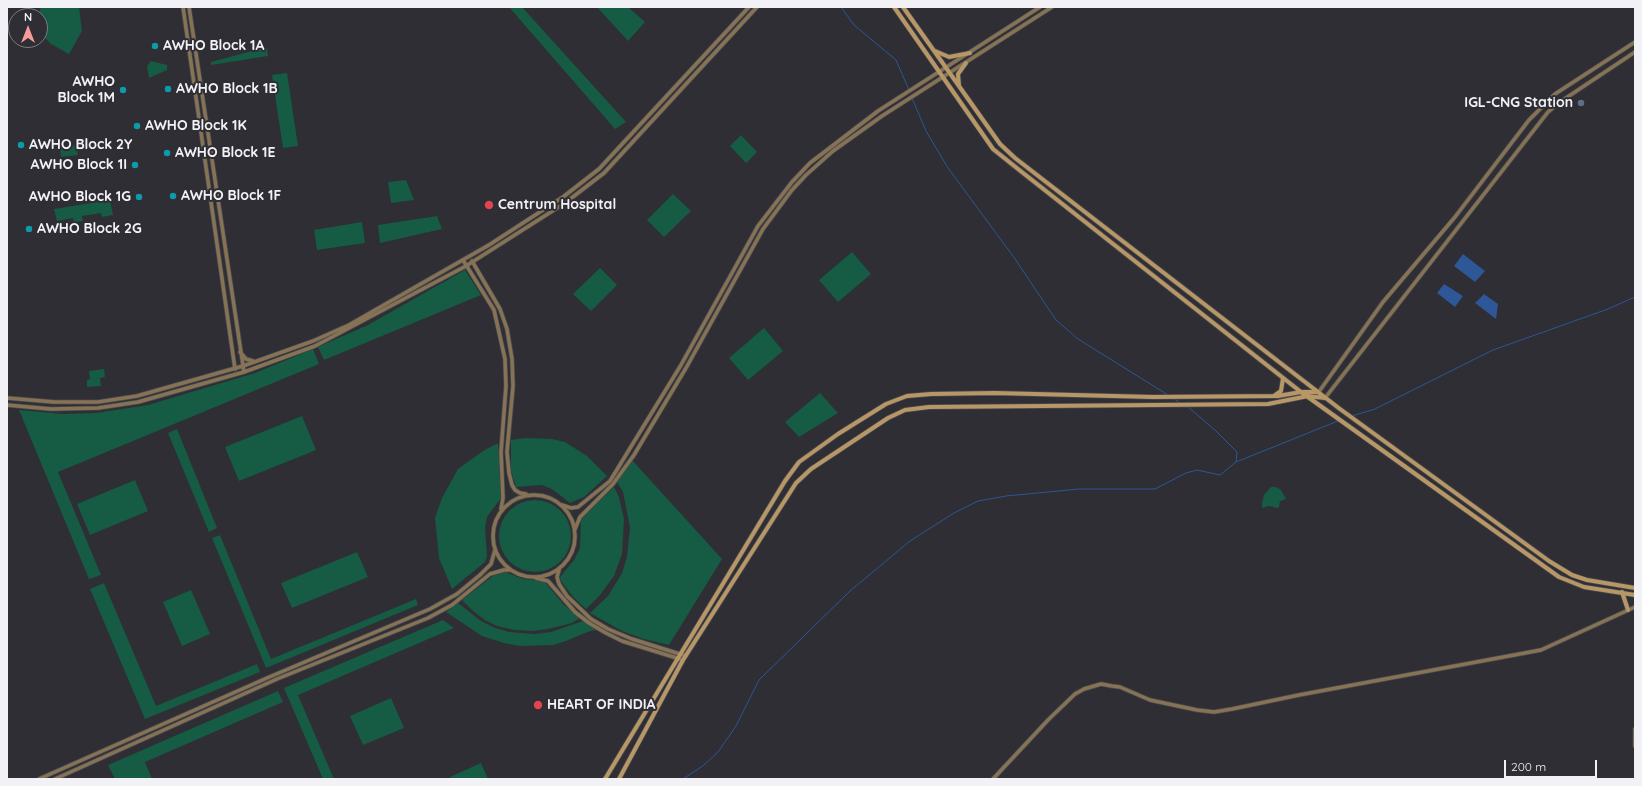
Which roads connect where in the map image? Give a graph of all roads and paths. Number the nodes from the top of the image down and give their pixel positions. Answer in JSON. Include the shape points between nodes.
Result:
{"nodes":[{"id":1,"x":183,"y":7,"type":"edge"},
{"id":2,"x":189,"y":7,"type":"edge"},
{"id":3,"x":749,"y":7,"type":"edge"},
{"id":4,"x":757,"y":7,"type":"edge"},
{"id":5,"x":894,"y":7,"type":"edge"},
{"id":6,"x":903,"y":7,"type":"edge"},
{"id":7,"x":1040,"y":7,"type":"edge"},
{"id":8,"x":1052,"y":7,"type":"edge"},
{"id":9,"x":1635,"y":42,"type":"edge"},
{"id":10,"x":933,"y":50,"type":"junction"},
{"id":11,"x":1635,"y":52,"type":"edge"},
{"id":12,"x":970,"y":53,"type":"junction"},
{"id":13,"x":966,"y":63,"type":"junction"},
{"id":14,"x":946,"y":68,"type":"junction"},
{"id":15,"x":940,"y":72,"type":"junction"},
{"id":16,"x":949,"y":74,"type":"junction"},
{"id":17,"x":943,"y":78,"type":"junction"},
{"id":18,"x":959,"y":87,"type":"junction"},
{"id":19,"x":470,"y":256,"type":"junction"},
{"id":20,"x":462,"y":260,"type":"junction"},
{"id":21,"x":473,"y":262,"type":"junction"},
{"id":22,"x":466,"y":266,"type":"junction"},
{"id":23,"x":240,"y":352,"type":"junction"},
{"id":24,"x":233,"y":356,"type":"junction"},
{"id":25,"x":256,"y":361,"type":"junction"},
{"id":26,"x":242,"y":366,"type":"junction"},
{"id":27,"x":235,"y":368,"type":"junction"},
{"id":28,"x":227,"y":371,"type":"junction"},
{"id":29,"x":244,"y":372,"type":"junction"},
{"id":30,"x":236,"y":374,"type":"junction"},
{"id":31,"x":186,"y":377,"type":"dead end"},
{"id":32,"x":1283,"y":378,"type":"junction"},
{"id":33,"x":188,"y":382,"type":"junction"},
{"id":34,"x":1300,"y":392,"type":"junction"},
{"id":35,"x":1318,"y":392,"type":"junction"},
{"id":36,"x":1273,"y":396,"type":"junction"},
{"id":37,"x":1308,"y":396,"type":"junction"},
{"id":38,"x":7,"y":398,"type":"edge"},
{"id":39,"x":1325,"y":398,"type":"junction"},
{"id":40,"x":7,"y":405,"type":"edge"},
{"id":41,"x":529,"y":495,"type":"junction"},
{"id":42,"x":562,"y":505,"type":"junction"},
{"id":43,"x":501,"y":509,"type":"junction"},
{"id":44,"x":575,"y":529,"type":"junction"},
{"id":45,"x":495,"y":550,"type":"junction"},
{"id":46,"x":510,"y":570,"type":"junction"},
{"id":47,"x":559,"y":570,"type":"junction"},
{"id":48,"x":532,"y":578,"type":"junction"},
{"id":49,"x":1635,"y":588,"type":"edge"},
{"id":50,"x":1622,"y":592,"type":"junction"},
{"id":51,"x":1635,"y":595,"type":"edge"},
{"id":52,"x":1635,"y":607,"type":"edge"},
{"id":53,"x":1628,"y":610,"type":"junction"},
{"id":54,"x":680,"y":656,"type":"junction"},
{"id":55,"x":685,"y":658,"type":"junction"},
{"id":56,"x":1635,"y":729,"type":"edge"},
{"id":57,"x":1635,"y":746,"type":"edge"},
{"id":58,"x":39,"y":779,"type":"edge"},
{"id":59,"x":55,"y":779,"type":"edge"},
{"id":60,"x":605,"y":779,"type":"edge"},
{"id":61,"x":619,"y":779,"type":"edge"},
{"id":62,"x":993,"y":779,"type":"edge"}],
"edges":[{"from":1,"to":24,"type":"street"},
{"from":2,"to":23,"type":"street"},
{"from":3,"to":19,"type":"street","via":[[599,169],[563,197]]},
{"from":4,"to":21,"type":"street","via":[[604,173],[565,203]]},
{"from":5,"to":15,"type":"main road"},
{"from":6,"to":10,"type":"main road"},
{"from":7,"to":12,"type":"street"},
{"from":8,"to":13,"type":"street"},
{"from":9,"to":35,"type":"street","via":[[1555,94],[1529,120],[1455,217],[1383,302]]},
{"from":10,"to":12,"type":"main road","via":[[948,57]]},
{"from":10,"to":14,"type":"main road"},
{"from":11,"to":39,"type":"street","via":[[1548,112]]},
{"from":12,"to":14,"type":"street"},
{"from":13,"to":16,"type":"street"},
{"from":13,"to":18,"type":"main road","via":[[958,74]]},
{"from":14,"to":15,"type":"street"},
{"from":14,"to":16,"type":"main road"},
{"from":15,"to":17,"type":"main road"},
{"from":15,"to":42,"type":"street","via":[[844,137],[810,163],[792,182],[758,226],[680,365],[610,481],[578,507]]},
{"from":16,"to":17,"type":"street"},
{"from":16,"to":18,"type":"main road"},
{"from":17,"to":32,"type":"main road","via":[[993,149]]},
{"from":17,"to":44,"type":"street","via":[[882,116],[833,151],[792,190],[763,229],[686,368],[634,455],[613,484],[580,517]]},
{"from":18,"to":35,"type":"main road","via":[[1000,144],[1015,158]]},
{"from":19,"to":20,"type":"street"},
{"from":19,"to":21,"type":"street"},
{"from":20,"to":22,"type":"street"},
{"from":20,"to":25,"type":"street","via":[[349,325]]},
{"from":21,"to":22,"type":"street"},
{"from":21,"to":41,"type":"street","via":[[500,309],[507,329],[513,386],[509,473],[515,490]]},
{"from":22,"to":29,"type":"street","via":[[315,346]]},
{"from":22,"to":43,"type":"street","via":[[494,310],[505,359]]},
{"from":23,"to":25,"type":"street","via":[[246,359]]},
{"from":23,"to":26,"type":"street"},
{"from":24,"to":27,"type":"street"},
{"from":24,"to":28,"type":"street","via":[[233,364]]},
{"from":25,"to":26,"type":"street"},
{"from":26,"to":27,"type":"street"},
{"from":26,"to":29,"type":"street"},
{"from":27,"to":28,"type":"street"},
{"from":27,"to":30,"type":"street"},
{"from":28,"to":33,"type":"street"},
{"from":29,"to":30,"type":"street"},
{"from":30,"to":40,"type":"street","via":[[138,402],[98,408],[51,409]]},
{"from":31,"to":33,"type":"street"},
{"from":32,"to":34,"type":"main road"},
{"from":32,"to":36,"type":"main road","via":[[1280,391]]},
{"from":33,"to":38,"type":"street","via":[[137,396],[98,402]]},
{"from":34,"to":35,"type":"main road"},
{"from":34,"to":36,"type":"main road"},
{"from":34,"to":37,"type":"main road"},
{"from":35,"to":39,"type":"main road"},
{"from":36,"to":54,"type":"main road","via":[[931,394],[907,396],[886,404],[799,462]]},
{"from":37,"to":39,"type":"main road"},
{"from":37,"to":50,"type":"main road","via":[[1559,577],[1584,587]]},
{"from":37,"to":55,"type":"main road","via":[[1268,404],[929,406],[905,410],[888,418],[811,468],[796,483]]},
{"from":39,"to":49,"type":"main road","via":[[1559,568],[1587,580]]},
{"from":41,"to":42,"type":"street","via":[[550,497]]},
{"from":41,"to":43,"type":"street","via":[[521,496]]},
{"from":42,"to":44,"type":"street"},
{"from":43,"to":45,"type":"street","via":[[494,524],[492,537]]},
{"from":44,"to":47,"type":"street","via":[[574,548],[568,562]]},
{"from":45,"to":46,"type":"street"},
{"from":45,"to":58,"type":"street","via":[[491,564],[480,575],[457,594],[430,609]]},
{"from":46,"to":48,"type":"street"},
{"from":46,"to":59,"type":"street","via":[[490,574],[452,605],[428,618],[277,679]]},
{"from":47,"to":48,"type":"street","via":[[546,576]]},
{"from":47,"to":54,"type":"street","via":[[559,584],[567,596],[591,619],[626,637]]},
{"from":48,"to":54,"type":"street","via":[[548,581],[575,612],[606,633]]},
{"from":50,"to":51,"type":"main road"},
{"from":50,"to":53,"type":"main road"},
{"from":52,"to":53,"type":"street"},
{"from":53,"to":62,"type":"street","via":[[1541,650],[1214,712],[1150,700],[1120,687],[1101,684],[1075,694]]},
{"from":54,"to":55,"type":"street"},
{"from":54,"to":60,"type":"main road"},
{"from":55,"to":61,"type":"main road"},
{"from":56,"to":57,"type":"street"}]}
